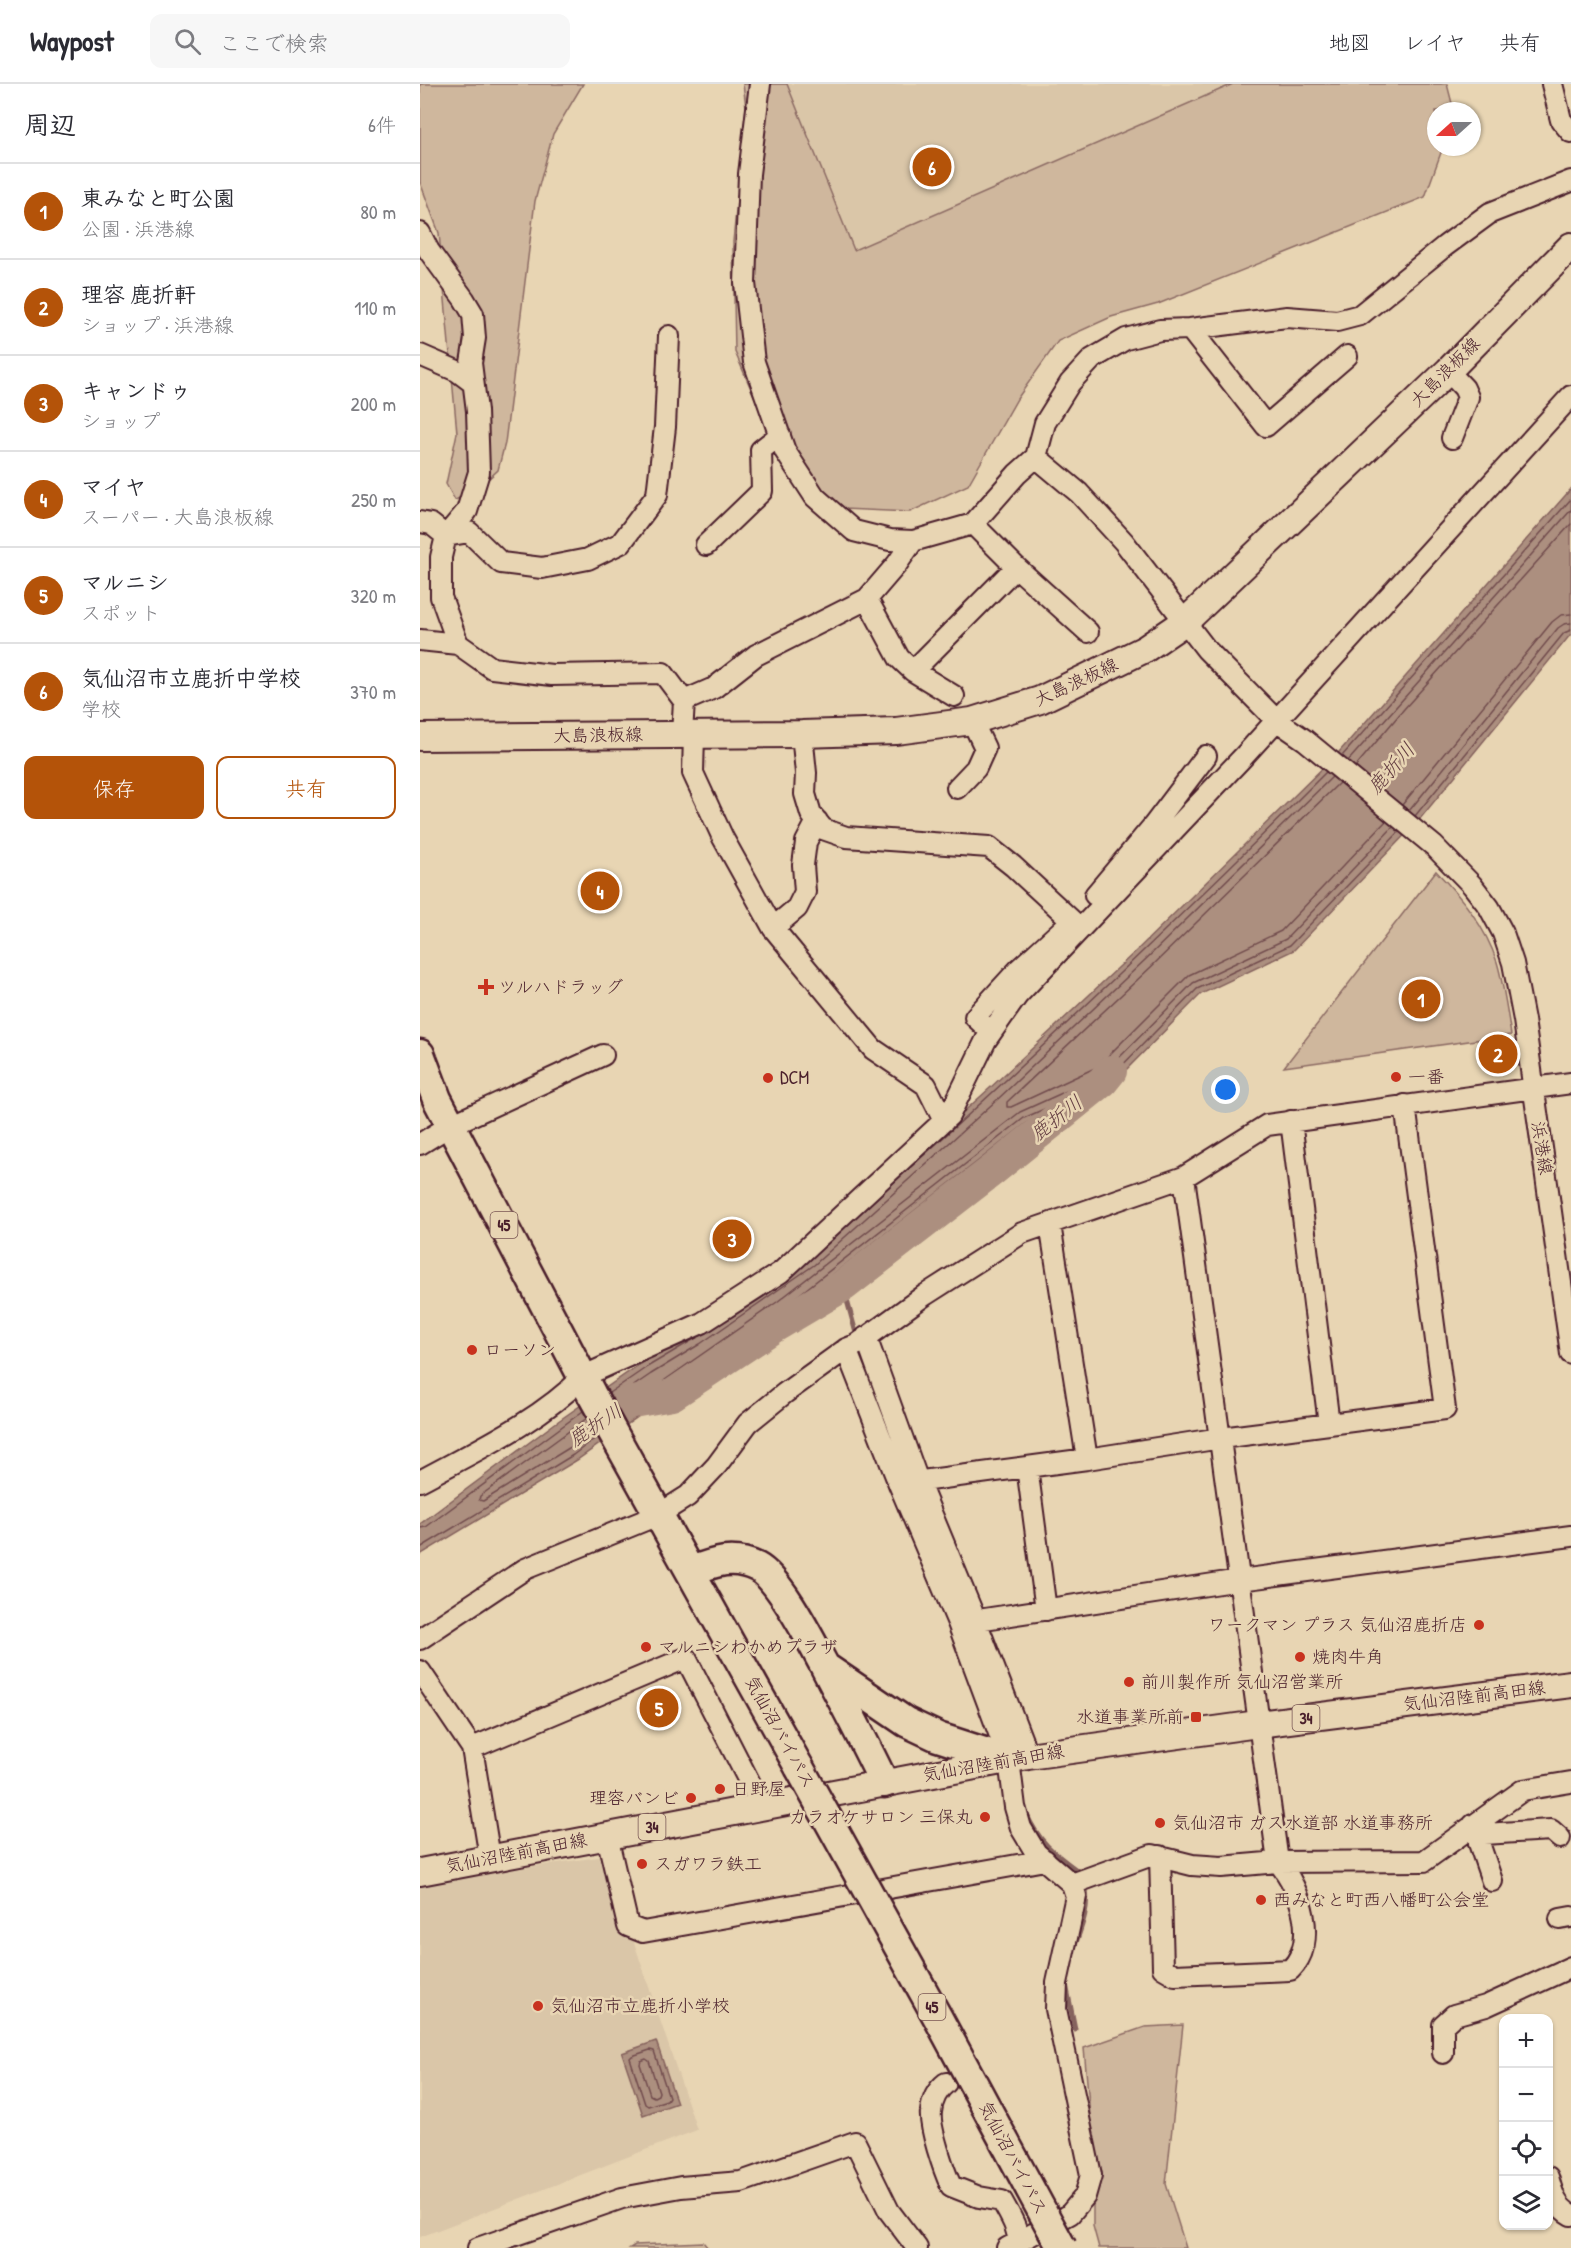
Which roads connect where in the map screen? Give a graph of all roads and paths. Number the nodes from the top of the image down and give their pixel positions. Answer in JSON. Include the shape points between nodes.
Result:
{"nodes":[{"id":1,"x":760,"y":84,"type":"edge"},
{"id":2,"x":1552,"y":84,"type":"edge"},
{"id":3,"x":1571,"y":132,"type":"edge"},
{"id":4,"x":1571,"y":181,"type":"edge"},
{"id":5,"x":420,"y":233,"type":"edge"},
{"id":6,"x":1571,"y":246,"type":"edge"},
{"id":7,"x":1190,"y":329,"type":"junction"},
{"id":8,"x":669,"y":336,"type":"dead end"},
{"id":9,"x":420,"y":355,"type":"edge"},
{"id":10,"x":1347,"y":356,"type":"dead end"},
{"id":11,"x":1448,"y":371,"type":"junction"},
{"id":12,"x":473,"y":383,"type":"junction"},
{"id":13,"x":1571,"y":396,"type":"edge"},
{"id":14,"x":780,"y":435,"type":"junction"},
{"id":15,"x":1452,"y":438,"type":"dead end"},
{"id":16,"x":1036,"y":458,"type":"junction"},
{"id":17,"x":420,"y":522,"type":"edge"},
{"id":18,"x":973,"y":524,"type":"junction"},
{"id":19,"x":446,"y":536,"type":"junction"},
{"id":20,"x":913,"y":541,"type":"junction"},
{"id":21,"x":706,"y":545,"type":"dead end"},
{"id":22,"x":1016,"y":567,"type":"junction"},
{"id":23,"x":867,"y":599,"type":"junction"},
{"id":24,"x":1186,"y":621,"type":"junction"},
{"id":25,"x":1088,"y":632,"type":"dead end"},
{"id":26,"x":420,"y":640,"type":"edge"},
{"id":27,"x":458,"y":644,"type":"junction"},
{"id":28,"x":913,"y":671,"type":"junction"},
{"id":29,"x":954,"y":696,"type":"dead end"},
{"id":30,"x":684,"y":701,"type":"junction"},
{"id":31,"x":1276,"y":720,"type":"junction"},
{"id":32,"x":972,"y":722,"type":"junction"},
{"id":33,"x":688,"y":734,"type":"junction"},
{"id":34,"x":802,"y":734,"type":"junction"},
{"id":35,"x":420,"y":737,"type":"edge"},
{"id":36,"x":1206,"y":756,"type":"dead end"},
{"id":37,"x":957,"y":788,"type":"dead end"},
{"id":38,"x":817,"y":821,"type":"junction"},
{"id":39,"x":1076,"y":925,"type":"junction"},
{"id":40,"x":773,"y":928,"type":"junction"},
{"id":41,"x":420,"y":1054,"type":"edge"},
{"id":42,"x":603,"y":1055,"type":"dead end"},
{"id":43,"x":1571,"y":1083,"type":"edge"},
{"id":44,"x":1533,"y":1088,"type":"junction"},
{"id":45,"x":1405,"y":1105,"type":"junction"},
{"id":46,"x":944,"y":1121,"type":"junction"},
{"id":47,"x":1291,"y":1121,"type":"junction"},
{"id":48,"x":451,"y":1125,"type":"junction"},
{"id":49,"x":420,"y":1144,"type":"edge"},
{"id":50,"x":1184,"y":1177,"type":"junction"},
{"id":51,"x":1050,"y":1224,"type":"junction"},
{"id":52,"x":866,"y":1337,"type":"junction"},
{"id":53,"x":846,"y":1349,"type":"junction"},
{"id":54,"x":1571,"y":1354,"type":"edge"},
{"id":55,"x":588,"y":1385,"type":"junction"},
{"id":56,"x":1329,"y":1424,"type":"junction"},
{"id":57,"x":1221,"y":1438,"type":"junction"},
{"id":58,"x":1087,"y":1459,"type":"junction"},
{"id":59,"x":1027,"y":1467,"type":"junction"},
{"id":60,"x":420,"y":1481,"type":"edge"},
{"id":61,"x":908,"y":1482,"type":"junction"},
{"id":62,"x":653,"y":1506,"type":"junction"},
{"id":63,"x":1571,"y":1536,"type":"edge"},
{"id":64,"x":691,"y":1571,"type":"junction"},
{"id":65,"x":1240,"y":1580,"type":"junction"},
{"id":66,"x":1046,"y":1610,"type":"junction"},
{"id":67,"x":967,"y":1622,"type":"junction"},
{"id":68,"x":420,"y":1639,"type":"edge"},
{"id":69,"x":824,"y":1666,"type":"junction"},
{"id":70,"x":420,"y":1671,"type":"edge"},
{"id":71,"x":1571,"y":1684,"type":"edge"},
{"id":72,"x":1258,"y":1724,"type":"junction"},
{"id":73,"x":472,"y":1748,"type":"junction"},
{"id":74,"x":1019,"y":1758,"type":"junction"},
{"id":75,"x":1571,"y":1782,"type":"edge"},
{"id":76,"x":884,"y":1783,"type":"junction"},
{"id":77,"x":760,"y":1806,"type":"junction"},
{"id":78,"x":1479,"y":1829,"type":"junction"},
{"id":79,"x":607,"y":1836,"type":"junction"},
{"id":80,"x":1560,"y":1838,"type":"dead end"},
{"id":81,"x":1160,"y":1856,"type":"junction"},
{"id":82,"x":490,"y":1858,"type":"junction"},
{"id":83,"x":1045,"y":1860,"type":"junction"},
{"id":84,"x":1278,"y":1862,"type":"junction"},
{"id":85,"x":420,"y":1872,"type":"edge"},
{"id":86,"x":1492,"y":1881,"type":"dead end"},
{"id":87,"x":1072,"y":1884,"type":"junction"},
{"id":88,"x":1571,"y":1967,"type":"edge"},
{"id":89,"x":1443,"y":2053,"type":"dead end"},
{"id":90,"x":946,"y":2083,"type":"dead end"},
{"id":91,"x":1553,"y":2194,"type":"edge"},
{"id":92,"x":1571,"y":2215,"type":"edge"},
{"id":93,"x":1014,"y":2246,"type":"edge"},
{"id":94,"x":478,"y":2248,"type":"edge"},
{"id":95,"x":917,"y":2248,"type":"edge"},
{"id":96,"x":1062,"y":2248,"type":"edge"}],
"edges":[{"from":1,"to":14,"type":"street","via":[[749,174],[745,283],[754,362]]},
{"from":2,"to":3,"type":"street","via":[[1561,120]]},
{"from":4,"to":7,"type":"street","via":[[1490,213],[1360,315],[1337,321],[1287,317]]},
{"from":5,"to":12,"type":"street","via":[[472,314]]},
{"from":6,"to":11,"type":"main road","name":"大島浪板線"},
{"from":7,"to":10,"type":"street","via":[[1266,426]]},
{"from":7,"to":16,"type":"street","via":[[1160,330],[1126,339],[1092,359],[1070,383],[1045,423]]},
{"from":8,"to":19,"type":"street","via":[[657,495],[621,543],[588,559],[542,568],[501,564],[469,532]]},
{"from":9,"to":12,"type":"street","via":[[457,371]]},
{"from":11,"to":15,"type":"street","via":[[1468,397]]},
{"from":11,"to":24,"type":"main road","name":"大島浪板線"},
{"from":12,"to":19,"type":"street","via":[[480,472],[467,511]]},
{"from":13,"to":31,"type":"street"},
{"from":14,"to":20,"type":"street","via":[[785,451],[815,497],[854,531]]},
{"from":14,"to":21,"type":"street","via":[[762,450],[762,491]]},
{"from":16,"to":18,"type":"street"},
{"from":16,"to":24,"type":"street","name":"浜港線","via":[[1087,501]]},
{"from":17,"to":19,"type":"street","via":[[431,524]]},
{"from":18,"to":20,"type":"street"},
{"from":18,"to":22,"type":"street"},
{"from":19,"to":27,"type":"street","via":[[441,557],[441,597]]},
{"from":20,"to":23,"type":"street"},
{"from":22,"to":25,"type":"street"},
{"from":22,"to":28,"type":"street"},
{"from":23,"to":28,"type":"street","via":[[899,658]]},
{"from":23,"to":30,"type":"street","via":[[756,655],[714,688]]},
{"from":24,"to":31,"type":"street","name":"浜港線","via":[[1206,649]]},
{"from":24,"to":32,"type":"main road","name":"大島浪板線","via":[[1145,649],[1050,696]]},
{"from":26,"to":27,"type":"street"},
{"from":27,"to":30,"type":"street","via":[[492,668],[552,675],[663,673]]},
{"from":28,"to":29,"type":"street"},
{"from":30,"to":33,"type":"street"},
{"from":31,"to":39,"type":"street"},
{"from":31,"to":44,"type":"street","name":"浜港線","via":[[1434,846],[1490,907],[1513,963]]},
{"from":32,"to":34,"type":"main road","name":"大島浪板線","via":[[896,731]]},
{"from":32,"to":37,"type":"street","via":[[985,748],[976,768]]},
{"from":33,"to":34,"type":"main road","name":"大島浪板線"},
{"from":33,"to":35,"type":"main road","name":"大島浪板線"},
{"from":33,"to":40,"type":"street","via":[[693,772],[723,838]]},
{"from":34,"to":38,"type":"street","via":[[805,794]]},
{"from":36,"to":39,"type":"street"},
{"from":38,"to":39,"type":"street","via":[[823,828],[846,837],[988,847]]},
{"from":38,"to":40,"type":"street","via":[[806,842],[805,891],[797,908]]},
{"from":39,"to":46,"type":"street","via":[[991,1032]]},
{"from":40,"to":46,"type":"street","via":[[873,1049],[926,1085]]},
{"from":41,"to":48,"type":"highway","name":"気仙沼バイパス","number":"45"},
{"from":42,"to":48,"type":"street"},
{"from":43,"to":44,"type":"street"},
{"from":44,"to":45,"type":"street"},
{"from":44,"to":54,"type":"street","name":"浜港線"},
{"from":45,"to":47,"type":"street"},
{"from":45,"to":56,"type":"street","via":[[1444,1409]]},
{"from":46,"to":55,"type":"street","via":[[781,1272],[702,1323]]},
{"from":47,"to":50,"type":"street","via":[[1267,1125]]},
{"from":47,"to":56,"type":"street"},
{"from":48,"to":49,"type":"street"},
{"from":48,"to":55,"type":"highway","name":"気仙沼バイパス","number":"45"},
{"from":50,"to":51,"type":"street"},
{"from":50,"to":57,"type":"street"},
{"from":51,"to":52,"type":"street","via":[[1022,1233]]},
{"from":51,"to":58,"type":"street"},
{"from":52,"to":53,"type":"street"},
{"from":52,"to":61,"type":"street"},
{"from":53,"to":61,"type":"street"},
{"from":53,"to":62,"type":"street","via":[[748,1423],[688,1496]]},
{"from":55,"to":60,"type":"street","via":[[571,1389],[513,1431]]},
{"from":55,"to":62,"type":"highway","name":"気仙沼バイパス","number":"45"},
{"from":56,"to":57,"type":"street"},
{"from":57,"to":58,"type":"street"},
{"from":57,"to":65,"type":"street"},
{"from":58,"to":59,"type":"street"},
{"from":59,"to":61,"type":"street"},
{"from":59,"to":66,"type":"street"},
{"from":61,"to":67,"type":"street"},
{"from":62,"to":64,"type":"highway","name":"気仙沼バイパス","number":"45"},
{"from":62,"to":68,"type":"street","via":[[525,1569]]},
{"from":63,"to":65,"type":"street"},
{"from":64,"to":69,"type":"highway","via":[[734,1559],[759,1568],[780,1590]]},
{"from":64,"to":96,"type":"highway","name":"気仙沼バイパス","number":"45","bridge":true},
{"from":65,"to":66,"type":"street"},
{"from":65,"to":72,"type":"street"},
{"from":66,"to":67,"type":"street"},
{"from":67,"to":74,"type":"street"},
{"from":69,"to":74,"type":"highway","via":[[906,1722],[938,1737]]},
{"from":69,"to":76,"type":"highway"},
{"from":70,"to":73,"type":"street"},
{"from":71,"to":72,"type":"main road","name":"気仙沼陸前高田線","number":"34"},
{"from":72,"to":74,"type":"main road","name":"気仙沼陸前高田線","number":"34"},
{"from":72,"to":84,"type":"street"},
{"from":73,"to":77,"type":"street","via":[[686,1658]]},
{"from":73,"to":82,"type":"street"},
{"from":74,"to":76,"type":"main road","name":"気仙沼陸前高田線","number":"34"},
{"from":74,"to":83,"type":"street","via":[[1015,1807],[1021,1828]]},
{"from":75,"to":78,"type":"street","via":[[1523,1790]]},
{"from":76,"to":77,"type":"main road","name":"気仙沼陸前高田線","number":"34"},
{"from":77,"to":79,"type":"main road","name":"気仙沼陸前高田線","number":"34"},
{"from":78,"to":80,"type":"street","via":[[1551,1830]]},
{"from":78,"to":84,"type":"street","via":[[1424,1861]]},
{"from":78,"to":86,"type":"street","via":[[1479,1843]]},
{"from":79,"to":82,"type":"main road","name":"気仙沼陸前高田線","number":"34"},
{"from":79,"to":83,"type":"street","via":[[628,1926],[644,1932]]},
{"from":81,"to":84,"type":"street","via":[[1192,1865],[1221,1867]]},
{"from":81,"to":84,"type":"street","via":[[1163,1968],[1175,1975],[1290,1970],[1299,1961],[1305,1929],[1302,1906],[1289,1875]]},
{"from":81,"to":87,"type":"street","via":[[1152,1855]]},
{"from":82,"to":85,"type":"main road","name":"気仙沼陸前高田線","number":"34"},
{"from":83,"to":87,"type":"street"},
{"from":87,"to":93,"type":"street","via":[[1076,1896],[1057,1983],[1056,2010],[1091,2175],[1085,2196],[1070,2214]]},
{"from":88,"to":89,"type":"street","via":[[1486,2006],[1454,2015],[1443,2025]]},
{"from":90,"to":93,"type":"street","via":[[938,2089],[930,2113],[942,2167],[951,2186],[1002,2201],[1012,2218]]},
{"from":91,"to":92,"type":"street","via":[[1561,2209]]},
{"from":94,"to":95,"type":"street","via":[[622,2198],[681,2187],[741,2182],[855,2142],[889,2211]]}]}
